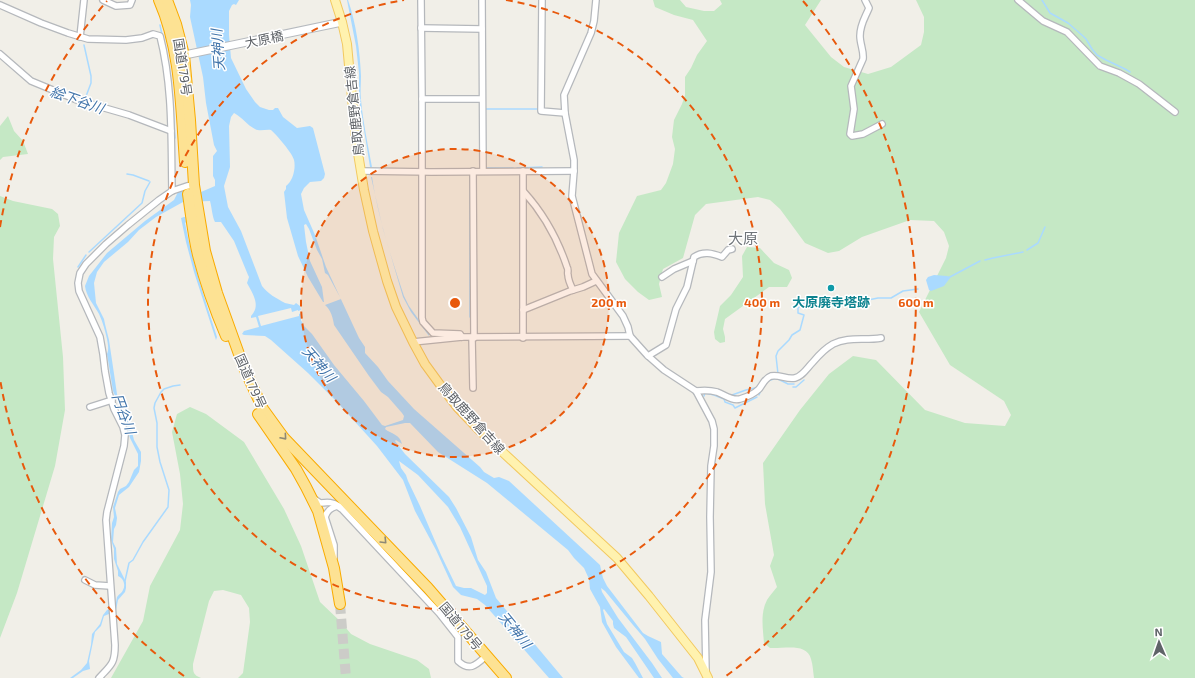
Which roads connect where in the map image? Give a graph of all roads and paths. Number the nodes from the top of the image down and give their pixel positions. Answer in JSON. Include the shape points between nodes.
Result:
{"nodes":[{"id":1,"x":84,"y":0,"type":"edge"},
{"id":2,"x":104,"y":0,"type":"edge"},
{"id":3,"x":132,"y":0,"type":"edge"},
{"id":4,"x":159,"y":0,"type":"edge"},
{"id":5,"x":167,"y":0,"type":"edge"},
{"id":6,"x":335,"y":0,"type":"edge"},
{"id":7,"x":421,"y":0,"type":"edge"},
{"id":8,"x":482,"y":0,"type":"edge"},
{"id":9,"x":542,"y":0,"type":"edge"},
{"id":10,"x":596,"y":0,"type":"edge"},
{"id":11,"x":865,"y":0,"type":"edge"},
{"id":12,"x":1018,"y":0,"type":"edge"},
{"id":13,"x":0,"y":5,"type":"edge"},
{"id":14,"x":342,"y":22,"type":"junction"},
{"id":15,"x":421,"y":28,"type":"junction"},
{"id":16,"x":482,"y":28,"type":"junction"},
{"id":17,"x":80,"y":37,"type":"junction"},
{"id":18,"x":0,"y":54,"type":"edge"},
{"id":19,"x":180,"y":56,"type":"junction"},
{"id":20,"x":422,"y":99,"type":"junction"},
{"id":21,"x":482,"y":99,"type":"junction"},
{"id":22,"x":1175,"y":112,"type":"dead end"},
{"id":23,"x":565,"y":113,"type":"junction"},
{"id":24,"x":882,"y":124,"type":"dead end"},
{"id":25,"x":171,"y":132,"type":"junction"},
{"id":26,"x":361,"y":171,"type":"junction"},
{"id":27,"x":472,"y":171,"type":"junction"},
{"id":28,"x":483,"y":171,"type":"junction"},
{"id":29,"x":523,"y":171,"type":"junction"},
{"id":30,"x":574,"y":171,"type":"junction"},
{"id":31,"x":422,"y":172,"type":"junction"},
{"id":32,"x":191,"y":186,"type":"junction"},
{"id":33,"x":172,"y":191,"type":"junction"},
{"id":34,"x":524,"y":192,"type":"junction"},
{"id":35,"x":732,"y":249,"type":"dead end"},
{"id":36,"x":693,"y":261,"type":"junction"},
{"id":37,"x":662,"y":277,"type":"dead end"},
{"id":38,"x":596,"y":281,"type":"junction"},
{"id":39,"x":573,"y":290,"type":"junction"},
{"id":40,"x":523,"y":310,"type":"junction"},
{"id":41,"x":630,"y":336,"type":"junction"},
{"id":42,"x":462,"y":337,"type":"junction"},
{"id":43,"x":473,"y":338,"type":"junction"},
{"id":44,"x":523,"y":338,"type":"junction"},
{"id":45,"x":881,"y":338,"type":"dead end"},
{"id":46,"x":413,"y":342,"type":"junction"},
{"id":47,"x":648,"y":356,"type":"junction"},
{"id":48,"x":473,"y":388,"type":"dead end"},
{"id":49,"x":696,"y":391,"type":"junction"},
{"id":50,"x":755,"y":392,"type":"junction"},
{"id":51,"x":759,"y":398,"type":"dead end"},
{"id":52,"x":112,"y":400,"type":"junction"},
{"id":53,"x":90,"y":407,"type":"dead end"},
{"id":54,"x":312,"y":497,"type":"junction"},
{"id":55,"x":344,"y":510,"type":"junction"},
{"id":56,"x":334,"y":568,"type":"junction"},
{"id":57,"x":85,"y":580,"type":"dead end"},
{"id":58,"x":110,"y":586,"type":"junction"},
{"id":59,"x":340,"y":604,"type":"tunnel mouth"},
{"id":60,"x":486,"y":656,"type":"junction"},
{"id":61,"x":707,"y":675,"type":"edge"},
{"id":62,"x":99,"y":678,"type":"edge"},
{"id":63,"x":506,"y":678,"type":"edge"}],
"edges":[{"from":1,"to":17,"type":"street"},
{"from":2,"to":3,"type":"street","via":[[116,6],[130,5]]},
{"from":4,"to":19,"type":"highway","name":"国道179号"},
{"from":5,"to":19,"type":"highway","name":"国道179号","via":[[176,24]]},
{"from":6,"to":14,"type":"main road","name":"鳥取鹿野倉吉線"},
{"from":7,"to":15,"type":"street"},
{"from":8,"to":16,"type":"street"},
{"from":9,"to":23,"type":"street","via":[[542,111]]},
{"from":10,"to":23,"type":"street","via":[[591,33],[564,95]]},
{"from":11,"to":24,"type":"street","via":[[869,8],[862,20],[860,36],[864,54],[851,86],[854,109],[850,134],[863,134]]},
{"from":12,"to":22,"type":"street","via":[[1043,21],[1067,32],[1100,66],[1139,84]]},
{"from":13,"to":17,"type":"street"},
{"from":14,"to":19,"type":"street","name":"大原橋"},
{"from":14,"to":26,"type":"main road","name":"鳥取鹿野倉吉線","via":[[347,44]]},
{"from":15,"to":16,"type":"street"},
{"from":15,"to":20,"type":"street"},
{"from":16,"to":21,"type":"street"},
{"from":17,"to":25,"type":"street","via":[[126,40],[153,34],[160,36],[166,57]]},
{"from":18,"to":25,"type":"street","via":[[31,81],[77,100],[129,115]]},
{"from":19,"to":32,"type":"highway","name":"国道179号","via":[[190,120]]},
{"from":20,"to":21,"type":"street"},
{"from":20,"to":31,"type":"street"},
{"from":21,"to":28,"type":"street"},
{"from":23,"to":30,"type":"street"},
{"from":25,"to":33,"type":"street"},
{"from":26,"to":31,"type":"street"},
{"from":26,"to":46,"type":"main road","name":"鳥取鹿野倉吉線","via":[[373,231],[387,281]]},
{"from":27,"to":28,"type":"street"},
{"from":27,"to":31,"type":"street"},
{"from":27,"to":43,"type":"street"},
{"from":28,"to":29,"type":"street"},
{"from":29,"to":30,"type":"street"},
{"from":29,"to":34,"type":"street"},
{"from":30,"to":38,"type":"street","via":[[572,196]]},
{"from":31,"to":42,"type":"street","via":[[423,322],[433,333],[460,334]]},
{"from":32,"to":33,"type":"street"},
{"from":32,"to":54,"type":"highway","name":"国道179号","via":[[192,227],[216,312],[254,407]]},
{"from":32,"to":60,"type":"highway","name":"国道179号","one_way":true,"via":[[217,293],[244,368],[263,409],[284,438],[428,588]]},
{"from":33,"to":52,"type":"street","via":[[128,224],[86,264],[80,273],[79,291],[100,337]]},
{"from":34,"to":39,"type":"street","via":[[536,207],[560,249]]},
{"from":34,"to":40,"type":"street"},
{"from":35,"to":36,"type":"street","via":[[722,257],[711,253],[699,254]]},
{"from":36,"to":37,"type":"street"},
{"from":36,"to":47,"type":"street","via":[[688,287],[676,309],[666,346]]},
{"from":38,"to":39,"type":"street"},
{"from":38,"to":41,"type":"street","via":[[623,316]]},
{"from":39,"to":40,"type":"street"},
{"from":40,"to":44,"type":"street"},
{"from":41,"to":44,"type":"street"},
{"from":41,"to":47,"type":"street"},
{"from":42,"to":43,"type":"street"},
{"from":42,"to":46,"type":"street"},
{"from":43,"to":44,"type":"street"},
{"from":43,"to":48,"type":"street"},
{"from":45,"to":50,"type":"street","via":[[845,340],[832,344],[802,375],[790,379],[772,375],[766,378]]},
{"from":46,"to":61,"type":"main road","name":"鳥取鹿野倉吉線","via":[[425,364],[457,407],[617,558],[698,658]]},
{"from":47,"to":49,"type":"street"},
{"from":49,"to":50,"type":"street","via":[[706,390],[738,400]]},
{"from":49,"to":61,"type":"street","via":[[714,429],[711,466],[711,572],[705,620]]},
{"from":50,"to":51,"type":"street"},
{"from":52,"to":53,"type":"street"},
{"from":52,"to":58,"type":"street","via":[[125,435],[106,520]]},
{"from":54,"to":55,"type":"street","via":[[320,503],[335,503]]},
{"from":54,"to":56,"type":"highway","name":"国道179号"},
{"from":55,"to":56,"type":"street","via":[[337,506],[326,513],[334,545]]},
{"from":55,"to":60,"type":"street","via":[[439,612],[458,637],[458,662],[469,667]]},
{"from":56,"to":59,"type":"highway","name":"国道179号"},
{"from":57,"to":58,"type":"street","via":[[95,585]]},
{"from":58,"to":62,"type":"street","via":[[115,655],[113,663]]},
{"from":60,"to":63,"type":"highway","name":"国道179号"}]}
